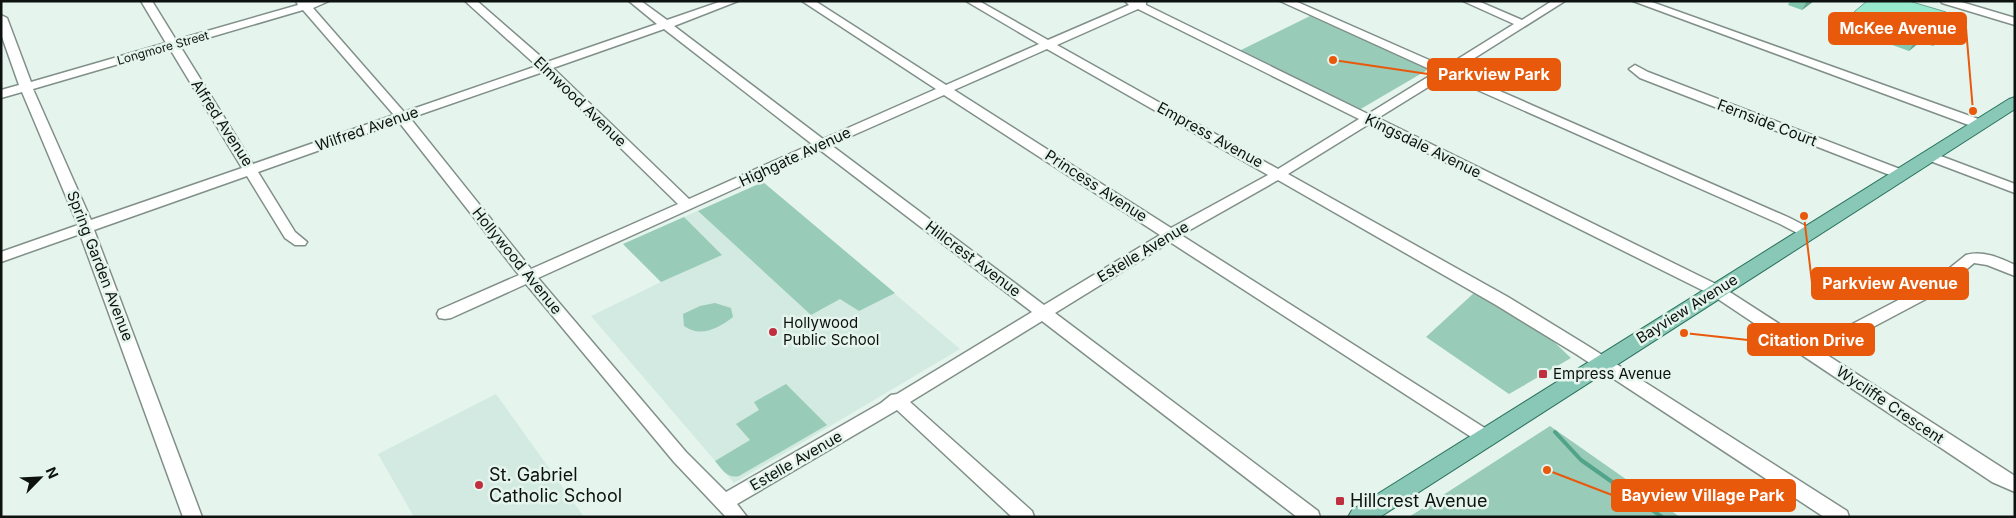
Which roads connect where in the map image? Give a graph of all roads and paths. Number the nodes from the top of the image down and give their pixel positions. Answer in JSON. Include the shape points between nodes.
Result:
{"nodes":[{"id":1,"x":146,"y":1,"type":"edge"},
{"id":2,"x":324,"y":1,"type":"edge"},
{"id":3,"x":470,"y":1,"type":"edge"},
{"id":4,"x":634,"y":1,"type":"edge"},
{"id":5,"x":733,"y":1,"type":"edge"},
{"id":6,"x":807,"y":1,"type":"edge"},
{"id":7,"x":971,"y":1,"type":"edge"},
{"id":8,"x":1285,"y":1,"type":"edge"},
{"id":9,"x":1468,"y":1,"type":"edge"},
{"id":10,"x":1560,"y":1,"type":"edge"},
{"id":11,"x":1638,"y":1,"type":"edge"},
{"id":12,"x":1946,"y":1,"type":"edge"},
{"id":13,"x":1138,"y":2,"type":"edge"},
{"id":14,"x":303,"y":4,"type":"edge"},
{"id":15,"x":1,"y":18,"type":"edge"},
{"id":16,"x":2015,"y":22,"type":"edge"},
{"id":17,"x":1523,"y":24,"type":"junction"},
{"id":18,"x":666,"y":25,"type":"junction"},
{"id":19,"x":1048,"y":44,"type":"junction"},
{"id":20,"x":172,"y":46,"type":"junction"},
{"id":21,"x":544,"y":67,"type":"junction"},
{"id":22,"x":1635,"y":69,"type":"dead end"},
{"id":23,"x":1443,"y":71,"type":"junction"},
{"id":24,"x":26,"y":86,"type":"junction"},
{"id":25,"x":945,"y":90,"type":"junction"},
{"id":26,"x":1,"y":94,"type":"edge"},
{"id":27,"x":2015,"y":102,"type":"edge"},
{"id":28,"x":402,"y":117,"type":"junction"},
{"id":29,"x":1368,"y":118,"type":"junction"},
{"id":30,"x":1979,"y":124,"type":"junction"},
{"id":31,"x":822,"y":144,"type":"junction"},
{"id":32,"x":1930,"y":156,"type":"junction"},
{"id":33,"x":252,"y":170,"type":"junction"},
{"id":34,"x":1279,"y":174,"type":"junction"},
{"id":35,"x":1900,"y":174,"type":"junction"},
{"id":36,"x":2015,"y":189,"type":"edge"},
{"id":37,"x":688,"y":206,"type":"junction"},
{"id":38,"x":86,"y":228,"type":"junction"},
{"id":39,"x":1808,"y":233,"type":"junction"},
{"id":40,"x":1172,"y":234,"type":"junction"},
{"id":41,"x":300,"y":242,"type":"dead end"},
{"id":42,"x":1,"y":257,"type":"edge"},
{"id":43,"x":2015,"y":271,"type":"edge"},
{"id":44,"x":528,"y":276,"type":"junction"},
{"id":45,"x":1716,"y":291,"type":"junction"},
{"id":46,"x":1043,"y":313,"type":"junction"},
{"id":47,"x":445,"y":314,"type":"dead end"},
{"id":48,"x":1812,"y":353,"type":"junction"},
{"id":49,"x":1602,"y":363,"type":"junction"},
{"id":50,"x":897,"y":400,"type":"junction"},
{"id":51,"x":1485,"y":437,"type":"junction"},
{"id":52,"x":2015,"y":485,"type":"edge"},
{"id":53,"x":726,"y":502,"type":"junction"},
{"id":54,"x":193,"y":517,"type":"edge"},
{"id":55,"x":738,"y":517,"type":"edge"},
{"id":56,"x":1025,"y":517,"type":"edge"},
{"id":57,"x":1311,"y":517,"type":"edge"},
{"id":58,"x":1360,"y":517,"type":"edge"},
{"id":59,"x":1840,"y":517,"type":"edge"}],
"edges":[{"from":1,"to":20,"type":"street","name":"Alfred Avenue"},
{"from":2,"to":14,"type":"street","name":"Longmore Street"},
{"from":3,"to":21,"type":"street","name":"Elmwood Avenue"},
{"from":4,"to":18,"type":"street","name":"Hillcrest Avenue"},
{"from":5,"to":18,"type":"street","name":"Wilfred Avenue"},
{"from":6,"to":25,"type":"street","name":"Princess Avenue"},
{"from":7,"to":19,"type":"street","name":"Empress Avenue"},
{"from":8,"to":23,"type":"street"},
{"from":9,"to":17,"type":"street"},
{"from":10,"to":17,"type":"street","name":"Estelle Avenue"},
{"from":11,"to":30,"type":"street"},
{"from":12,"to":16,"type":"street"},
{"from":13,"to":19,"type":"street","name":"Highgate Avenue"},
{"from":13,"to":29,"type":"street","name":"Kingsdale Avenue"},
{"from":14,"to":20,"type":"street","name":"Longmore Street"},
{"from":14,"to":28,"type":"street","name":"Hollywood Avenue"},
{"from":15,"to":24,"type":"street","name":"Spring Garden Avenue"},
{"from":17,"to":23,"type":"street","name":"Estelle Avenue"},
{"from":18,"to":21,"type":"street","name":"Wilfred Avenue"},
{"from":18,"to":31,"type":"street","name":"Hillcrest Avenue"},
{"from":19,"to":25,"type":"street","name":"Highgate Avenue"},
{"from":19,"to":34,"type":"street","name":"Empress Avenue"},
{"from":20,"to":24,"type":"street","name":"Longmore Street"},
{"from":20,"to":33,"type":"street","name":"Alfred Avenue"},
{"from":21,"to":28,"type":"street","name":"Wilfred Avenue"},
{"from":21,"to":37,"type":"street","name":"Elmwood Avenue"},
{"from":22,"to":35,"type":"street","name":"Fernside Court"},
{"from":23,"to":29,"type":"street","name":"Estelle Avenue"},
{"from":23,"to":39,"type":"street"},
{"from":24,"to":26,"type":"street","name":"Longmore Street"},
{"from":24,"to":38,"type":"street","name":"Spring Garden Avenue"},
{"from":25,"to":31,"type":"street","name":"Highgate Avenue"},
{"from":25,"to":40,"type":"street","name":"Princess Avenue"},
{"from":27,"to":30,"type":"main road","name":"Bayview Avenue"},
{"from":28,"to":33,"type":"street","name":"Wilfred Avenue"},
{"from":28,"to":44,"type":"street","name":"Hollywood Avenue"},
{"from":29,"to":34,"type":"street","name":"Estelle Avenue"},
{"from":29,"to":45,"type":"street","name":"Kingsdale Avenue"},
{"from":30,"to":32,"type":"main road","name":"Bayview Avenue"},
{"from":31,"to":37,"type":"street","name":"Highgate Avenue"},
{"from":31,"to":46,"type":"street","name":"Hillcrest Avenue"},
{"from":32,"to":35,"type":"main road","name":"Bayview Avenue"},
{"from":32,"to":36,"type":"street"},
{"from":33,"to":38,"type":"street","name":"Wilfred Avenue"},
{"from":33,"to":41,"type":"street","name":"Alfred Avenue","via":[[290,235]]},
{"from":34,"to":40,"type":"street","name":"Estelle Avenue"},
{"from":34,"to":49,"type":"street","name":"Empress Avenue","via":[[1502,301]]},
{"from":35,"to":39,"type":"main road","name":"Bayview Avenue"},
{"from":37,"to":44,"type":"street","name":"Highgate Avenue"},
{"from":38,"to":42,"type":"street","name":"Wilfred Avenue"},
{"from":38,"to":54,"type":"street","name":"Spring Garden Avenue"},
{"from":39,"to":45,"type":"main road","name":"Bayview Avenue"},
{"from":40,"to":46,"type":"street","name":"Estelle Avenue"},
{"from":40,"to":51,"type":"street","name":"Princess Avenue"},
{"from":43,"to":48,"type":"street","via":[[1990,260],[1971,258],[1936,287]]},
{"from":44,"to":47,"type":"street","name":"Highgate Avenue"},
{"from":44,"to":53,"type":"street","name":"Hollywood Avenue","via":[[680,458]]},
{"from":45,"to":48,"type":"street","name":"Wycliffe Crescent"},
{"from":45,"to":49,"type":"main road","name":"Bayview Avenue"},
{"from":46,"to":50,"type":"street","name":"Estelle Avenue"},
{"from":46,"to":57,"type":"street","name":"Hillcrest Avenue"},
{"from":48,"to":52,"type":"street","name":"Wycliffe Crescent"},
{"from":49,"to":51,"type":"main road","name":"Bayview Avenue"},
{"from":49,"to":59,"type":"street","name":"Empress Avenue"},
{"from":50,"to":53,"type":"street","name":"Estelle Avenue"},
{"from":50,"to":56,"type":"street"},
{"from":51,"to":58,"type":"main road","name":"Bayview Avenue"},
{"from":53,"to":55,"type":"street","name":"Hollywood Avenue"}]}
